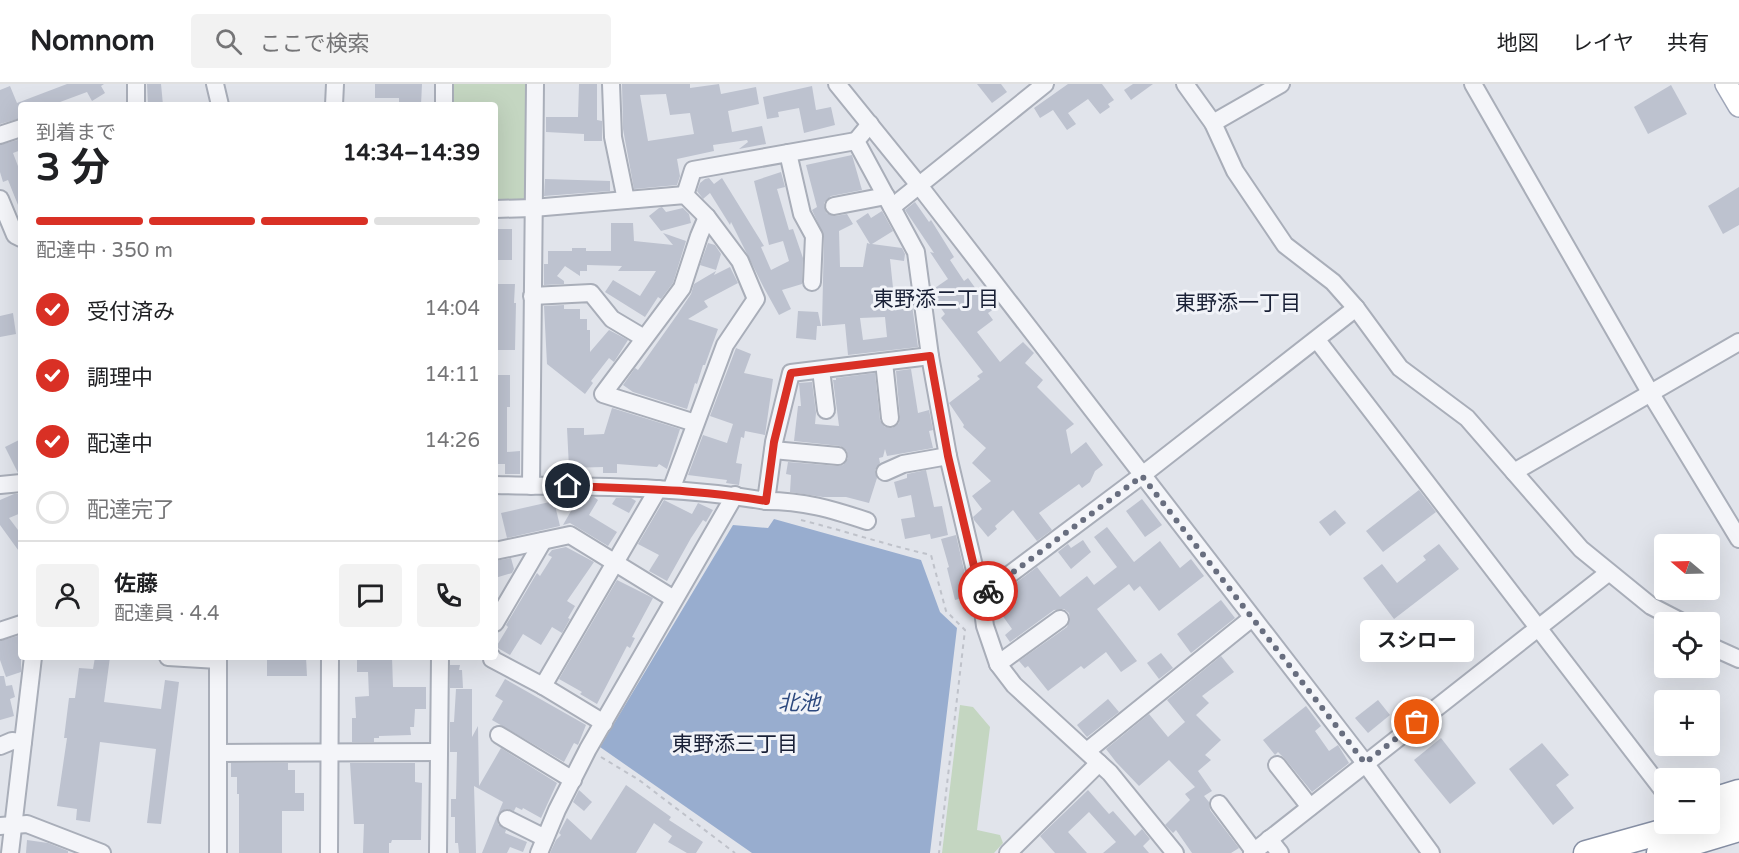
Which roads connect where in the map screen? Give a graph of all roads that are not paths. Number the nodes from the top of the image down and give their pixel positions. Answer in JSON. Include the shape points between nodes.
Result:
{"nodes":[{"id":1,"x":136,"y":84,"type":"edge"},
{"id":2,"x":214,"y":84,"type":"edge"},
{"id":3,"x":335,"y":84,"type":"edge"},
{"id":4,"x":444,"y":84,"type":"edge"},
{"id":5,"x":535,"y":84,"type":"edge"},
{"id":6,"x":611,"y":84,"type":"edge"},
{"id":7,"x":837,"y":84,"type":"edge"},
{"id":8,"x":1045,"y":84,"type":"edge"},
{"id":9,"x":1185,"y":84,"type":"edge"},
{"id":10,"x":1281,"y":84,"type":"edge"},
{"id":11,"x":1473,"y":84,"type":"edge"},
{"id":12,"x":1726,"y":84,"type":"edge"},
{"id":13,"x":132,"y":102,"type":"edge"},
{"id":14,"x":219,"y":102,"type":"edge"},
{"id":15,"x":334,"y":102,"type":"edge"},
{"id":16,"x":444,"y":102,"type":"edge"},
{"id":17,"x":1739,"y":106,"type":"edge"},
{"id":18,"x":1213,"y":123,"type":"junction"},
{"id":19,"x":870,"y":124,"type":"junction"},
{"id":20,"x":18,"y":129,"type":"edge"},
{"id":21,"x":0,"y":135,"type":"edge"},
{"id":22,"x":856,"y":141,"type":"junction"},
{"id":23,"x":788,"y":153,"type":"junction"},
{"id":24,"x":918,"y":184,"type":"junction"},
{"id":25,"x":685,"y":195,"type":"junction"},
{"id":26,"x":0,"y":199,"type":"edge"},
{"id":27,"x":626,"y":200,"type":"junction"},
{"id":28,"x":889,"y":201,"type":"junction"},
{"id":29,"x":834,"y":206,"type":"dead end"},
{"id":30,"x":532,"y":208,"type":"junction"},
{"id":31,"x":498,"y":209,"type":"edge"},
{"id":32,"x":706,"y":217,"type":"junction"},
{"id":33,"x":18,"y":236,"type":"edge"},
{"id":34,"x":812,"y":282,"type":"dead end"},
{"id":35,"x":532,"y":296,"type":"junction"},
{"id":36,"x":1356,"y":308,"type":"junction"},
{"id":37,"x":645,"y":338,"type":"junction"},
{"id":38,"x":1317,"y":340,"type":"junction"},
{"id":39,"x":1739,"y":342,"type":"edge"},
{"id":40,"x":930,"y":356,"type":"junction"},
{"id":41,"x":884,"y":362,"type":"junction"},
{"id":42,"x":821,"y":370,"type":"junction"},
{"id":43,"x":1651,"y":394,"type":"junction"},
{"id":44,"x":826,"y":410,"type":"dead end"},
{"id":45,"x":890,"y":417,"type":"dead end"},
{"id":46,"x":695,"y":423,"type":"junction"},
{"id":47,"x":773,"y":450,"type":"junction"},
{"id":48,"x":838,"y":456,"type":"dead end"},
{"id":49,"x":948,"y":456,"type":"junction"},
{"id":50,"x":885,"y":472,"type":"dead end"},
{"id":51,"x":1514,"y":472,"type":"junction"},
{"id":52,"x":1142,"y":476,"type":"junction"},
{"id":53,"x":18,"y":483,"type":"edge"},
{"id":54,"x":0,"y":485,"type":"edge"},
{"id":55,"x":498,"y":485,"type":"edge"},
{"id":56,"x":531,"y":486,"type":"junction"},
{"id":57,"x":665,"y":489,"type":"junction"},
{"id":58,"x":735,"y":495,"type":"junction"},
{"id":59,"x":766,"y":501,"type":"junction"},
{"id":60,"x":867,"y":521,"type":"dead end"},
{"id":61,"x":1739,"y":539,"type":"edge"},
{"id":62,"x":543,"y":541,"type":"junction"},
{"id":63,"x":498,"y":551,"type":"edge"},
{"id":64,"x":615,"y":563,"type":"junction"},
{"id":65,"x":1608,"y":573,"type":"junction"},
{"id":66,"x":981,"y":596,"type":"junction"},
{"id":67,"x":675,"y":600,"type":"junction"},
{"id":68,"x":1663,"y":612,"type":"edge"},
{"id":69,"x":498,"y":618,"type":"edge"},
{"id":70,"x":1252,"y":618,"type":"junction"},
{"id":71,"x":1060,"y":619,"type":"dead end"},
{"id":72,"x":18,"y":625,"type":"edge"},
{"id":73,"x":1539,"y":628,"type":"junction"},
{"id":74,"x":0,"y":631,"type":"edge"},
{"id":75,"x":1720,"y":650,"type":"edge"},
{"id":76,"x":1739,"y":659,"type":"edge"},
{"id":77,"x":33,"y":660,"type":"edge"},
{"id":78,"x":218,"y":660,"type":"edge"},
{"id":79,"x":330,"y":660,"type":"edge"},
{"id":80,"x":440,"y":660,"type":"edge"},
{"id":81,"x":494,"y":660,"type":"edge"},
{"id":82,"x":998,"y":664,"type":"junction"},
{"id":83,"x":543,"y":686,"type":"junction"},
{"id":84,"x":604,"y":723,"type":"junction"},
{"id":85,"x":500,"y":735,"type":"dead end"},
{"id":86,"x":23,"y":742,"type":"junction"},
{"id":87,"x":0,"y":746,"type":"edge"},
{"id":88,"x":330,"y":752,"type":"junction"},
{"id":89,"x":439,"y":752,"type":"junction"},
{"id":90,"x":218,"y":753,"type":"junction"},
{"id":91,"x":1093,"y":757,"type":"junction"},
{"id":92,"x":1365,"y":763,"type":"junction"},
{"id":93,"x":1277,"y":765,"type":"dead end"},
{"id":94,"x":1654,"y":779,"type":"edge"},
{"id":95,"x":573,"y":780,"type":"junction"},
{"id":96,"x":1739,"y":792,"type":"edge"},
{"id":97,"x":1720,"y":798,"type":"edge"},
{"id":98,"x":1219,"y":804,"type":"dead end"},
{"id":99,"x":1310,"y":807,"type":"junction"},
{"id":100,"x":1739,"y":810,"type":"edge"},
{"id":101,"x":1720,"y":815,"type":"edge"},
{"id":102,"x":507,"y":819,"type":"dead end"},
{"id":103,"x":1654,"y":820,"type":"edge"},
{"id":104,"x":7,"y":825,"type":"edge"},
{"id":105,"x":1739,"y":829,"type":"edge"},
{"id":106,"x":1654,"y":834,"type":"edge"},
{"id":107,"x":1269,"y":840,"type":"junction"},
{"id":108,"x":542,"y":846,"type":"edge"},
{"id":109,"x":1739,"y":846,"type":"edge"},
{"id":110,"x":1253,"y":852,"type":"edge"},
{"id":111,"x":10,"y":853,"type":"edge"},
{"id":112,"x":102,"y":853,"type":"edge"},
{"id":113,"x":218,"y":853,"type":"edge"},
{"id":114,"x":329,"y":853,"type":"edge"},
{"id":115,"x":438,"y":853,"type":"edge"},
{"id":116,"x":1008,"y":853,"type":"edge"},
{"id":117,"x":1175,"y":853,"type":"edge"},
{"id":118,"x":1280,"y":853,"type":"edge"},
{"id":119,"x":1431,"y":853,"type":"edge"},
{"id":120,"x":1584,"y":853,"type":"edge"},
{"id":121,"x":1659,"y":853,"type":"edge"},
{"id":122,"x":1717,"y":853,"type":"edge"}],
"edges":[{"from":1,"to":13,"type":"street"},
{"from":2,"to":14,"type":"street"},
{"from":3,"to":15,"type":"street"},
{"from":4,"to":16,"type":"street"},
{"from":5,"to":30,"type":"street"},
{"from":6,"to":27,"type":"street","via":[[613,137]]},
{"from":7,"to":19,"type":"street"},
{"from":8,"to":24,"type":"street"},
{"from":9,"to":18,"type":"street"},
{"from":10,"to":18,"type":"street"},
{"from":11,"to":43,"type":"street"},
{"from":12,"to":17,"type":"main road"},
{"from":18,"to":36,"type":"street","via":[[1235,171],[1285,245],[1333,282]]},
{"from":19,"to":22,"type":"street"},
{"from":19,"to":24,"type":"street"},
{"from":20,"to":21,"type":"street"},
{"from":22,"to":23,"type":"street"},
{"from":22,"to":28,"type":"street"},
{"from":23,"to":25,"type":"street","via":[[693,170]]},
{"from":23,"to":34,"type":"street","via":[[802,214],[813,236]]},
{"from":24,"to":28,"type":"street"},
{"from":24,"to":52,"type":"street"},
{"from":25,"to":27,"type":"street"},
{"from":25,"to":32,"type":"street"},
{"from":26,"to":33,"type":"street"},
{"from":27,"to":30,"type":"street"},
{"from":28,"to":29,"type":"street"},
{"from":28,"to":40,"type":"street","via":[[916,252]]},
{"from":30,"to":31,"type":"street"},
{"from":30,"to":35,"type":"street"},
{"from":32,"to":37,"type":"street","via":[[682,288]]},
{"from":32,"to":46,"type":"street","via":[[741,261],[756,299],[725,345]]},
{"from":35,"to":37,"type":"street","via":[[591,293],[612,319]]},
{"from":35,"to":56,"type":"street"},
{"from":36,"to":38,"type":"street"},
{"from":36,"to":51,"type":"street","via":[[1400,368],[1467,418]]},
{"from":37,"to":46,"type":"street","via":[[603,394]]},
{"from":38,"to":52,"type":"street"},
{"from":38,"to":73,"type":"street"},
{"from":39,"to":43,"type":"street"},
{"from":40,"to":41,"type":"street"},
{"from":40,"to":49,"type":"street"},
{"from":41,"to":42,"type":"street"},
{"from":41,"to":45,"type":"street"},
{"from":42,"to":44,"type":"street"},
{"from":42,"to":47,"type":"street","via":[[791,373]]},
{"from":43,"to":51,"type":"street"},
{"from":43,"to":61,"type":"street"},
{"from":46,"to":57,"type":"street"},
{"from":47,"to":48,"type":"street"},
{"from":47,"to":59,"type":"street"},
{"from":49,"to":50,"type":"street","via":[[903,464]]},
{"from":49,"to":66,"type":"street"},
{"from":51,"to":65,"type":"street","via":[[1581,549]]},
{"from":52,"to":66,"type":"street"},
{"from":52,"to":70,"type":"street"},
{"from":53,"to":54,"type":"street"},
{"from":55,"to":56,"type":"street"},
{"from":56,"to":57,"type":"street"},
{"from":57,"to":58,"type":"street"},
{"from":57,"to":64,"type":"street"},
{"from":58,"to":59,"type":"street"},
{"from":58,"to":67,"type":"street"},
{"from":59,"to":60,"type":"street","via":[[826,507]]},
{"from":62,"to":63,"type":"street"},
{"from":62,"to":64,"type":"street","via":[[570,535]]},
{"from":62,"to":69,"type":"street"},
{"from":64,"to":67,"type":"street"},
{"from":64,"to":83,"type":"street"},
{"from":65,"to":68,"type":"street"},
{"from":65,"to":73,"type":"street"},
{"from":66,"to":82,"type":"street","via":[[985,626]]},
{"from":67,"to":84,"type":"street"},
{"from":70,"to":91,"type":"street"},
{"from":70,"to":92,"type":"street"},
{"from":71,"to":82,"type":"street"},
{"from":72,"to":74,"type":"street"},
{"from":73,"to":92,"type":"street"},
{"from":73,"to":94,"type":"street"},
{"from":75,"to":76,"type":"street"},
{"from":77,"to":86,"type":"street"},
{"from":78,"to":90,"type":"street"},
{"from":79,"to":88,"type":"street"},
{"from":80,"to":89,"type":"street"},
{"from":81,"to":83,"type":"street"},
{"from":82,"to":91,"type":"street","via":[[1014,685]]},
{"from":83,"to":84,"type":"street"},
{"from":84,"to":95,"type":"street"},
{"from":85,"to":95,"type":"street"},
{"from":86,"to":87,"type":"street"},
{"from":86,"to":104,"type":"street"},
{"from":88,"to":89,"type":"street"},
{"from":88,"to":90,"type":"street"},
{"from":88,"to":114,"type":"street"},
{"from":89,"to":115,"type":"street"},
{"from":90,"to":113,"type":"street"},
{"from":91,"to":116,"type":"street"},
{"from":91,"to":117,"type":"street"},
{"from":92,"to":99,"type":"street"},
{"from":92,"to":119,"type":"street"},
{"from":93,"to":99,"type":"street"},
{"from":95,"to":108,"type":"street"},
{"from":96,"to":97,"type":"highway"},
{"from":98,"to":110,"type":"street"},
{"from":99,"to":107,"type":"street"},
{"from":100,"to":101,"type":"highway"},
{"from":102,"to":108,"type":"street"},
{"from":103,"to":120,"type":"highway","via":[[1617,832]]},
{"from":104,"to":111,"type":"street"},
{"from":104,"to":112,"type":"street","via":[[27,824]]},
{"from":105,"to":121,"type":"highway"},
{"from":106,"to":120,"type":"highway"},
{"from":107,"to":110,"type":"street"},
{"from":107,"to":118,"type":"street"},
{"from":109,"to":122,"type":"highway"}]}
